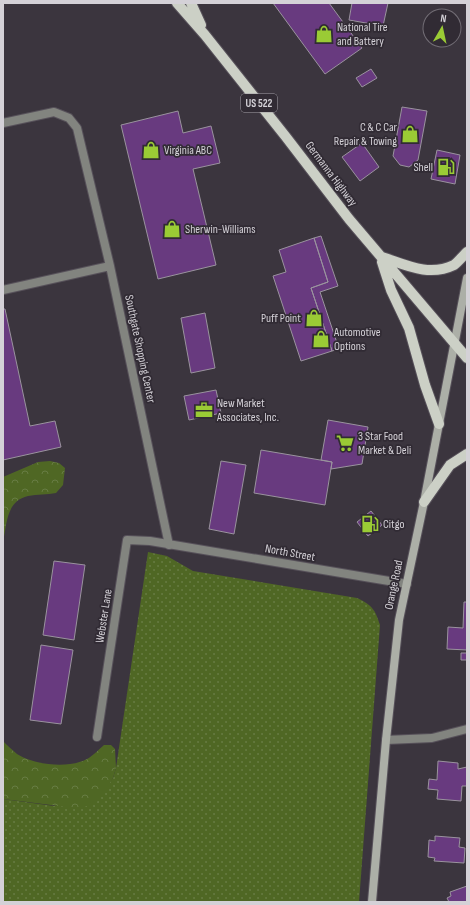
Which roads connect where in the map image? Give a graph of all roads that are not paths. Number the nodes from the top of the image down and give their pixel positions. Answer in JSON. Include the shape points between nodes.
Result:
{"nodes":[{"id":1,"x":177,"y":3,"type":"edge"},
{"id":2,"x":191,"y":3,"type":"edge"},
{"id":3,"x":205,"y":35,"type":"junction"},
{"id":4,"x":3,"y":123,"type":"edge"},
{"id":5,"x":467,"y":252,"type":"edge"},
{"id":6,"x":380,"y":256,"type":"junction"},
{"id":7,"x":110,"y":266,"type":"junction"},
{"id":8,"x":467,"y":278,"type":"edge"},
{"id":9,"x":3,"y":290,"type":"edge"},
{"id":10,"x":454,"y":344,"type":"junction"},
{"id":11,"x":467,"y":358,"type":"edge"},
{"id":12,"x":439,"y":424,"type":"junction"},
{"id":13,"x":467,"y":454,"type":"edge"},
{"id":14,"x":424,"y":502,"type":"junction"},
{"id":15,"x":169,"y":545,"type":"junction"},
{"id":16,"x":407,"y":584,"type":"junction"},
{"id":17,"x":467,"y":729,"type":"edge"},
{"id":18,"x":97,"y":737,"type":"dead end"},
{"id":19,"x":386,"y":740,"type":"junction"},
{"id":20,"x":372,"y":902,"type":"edge"}],
"edges":[{"from":1,"to":3,"type":"main road","name":"Germanna Highway","number":"US 522"},
{"from":2,"to":3,"type":"main road","number":"US 522"},
{"from":3,"to":6,"type":"main road","name":"Germanna Highway","number":"US 522"},
{"from":4,"to":7,"type":"street","name":"Southgate Shopping Center","via":[[54,112],[69,118],[77,128]]},
{"from":5,"to":6,"type":"main road","via":[[454,264],[436,270],[417,270]]},
{"from":6,"to":10,"type":"main road","name":"Germanna Highway","number":"US 522"},
{"from":6,"to":12,"type":"main road","via":[[391,290],[409,328]]},
{"from":7,"to":9,"type":"street"},
{"from":7,"to":15,"type":"street","name":"Southgate Shopping Center"},
{"from":8,"to":10,"type":"main road","name":"Orange Road"},
{"from":10,"to":11,"type":"main road","name":"Germanna Highway","number":"US 522"},
{"from":10,"to":12,"type":"main road","name":"Orange Road"},
{"from":12,"to":14,"type":"main road","name":"Orange Road"},
{"from":13,"to":14,"type":"main road","via":[[450,465]]},
{"from":14,"to":16,"type":"main road","name":"Orange Road"},
{"from":15,"to":16,"type":"street","name":"North Street"},
{"from":15,"to":18,"type":"street","name":"Webster Lane","via":[[128,540]]},
{"from":16,"to":19,"type":"main road","name":"Orange Road","via":[[399,620]]},
{"from":17,"to":19,"type":"street","via":[[432,738]]},
{"from":19,"to":20,"type":"main road","name":"Orange Road"}]}
